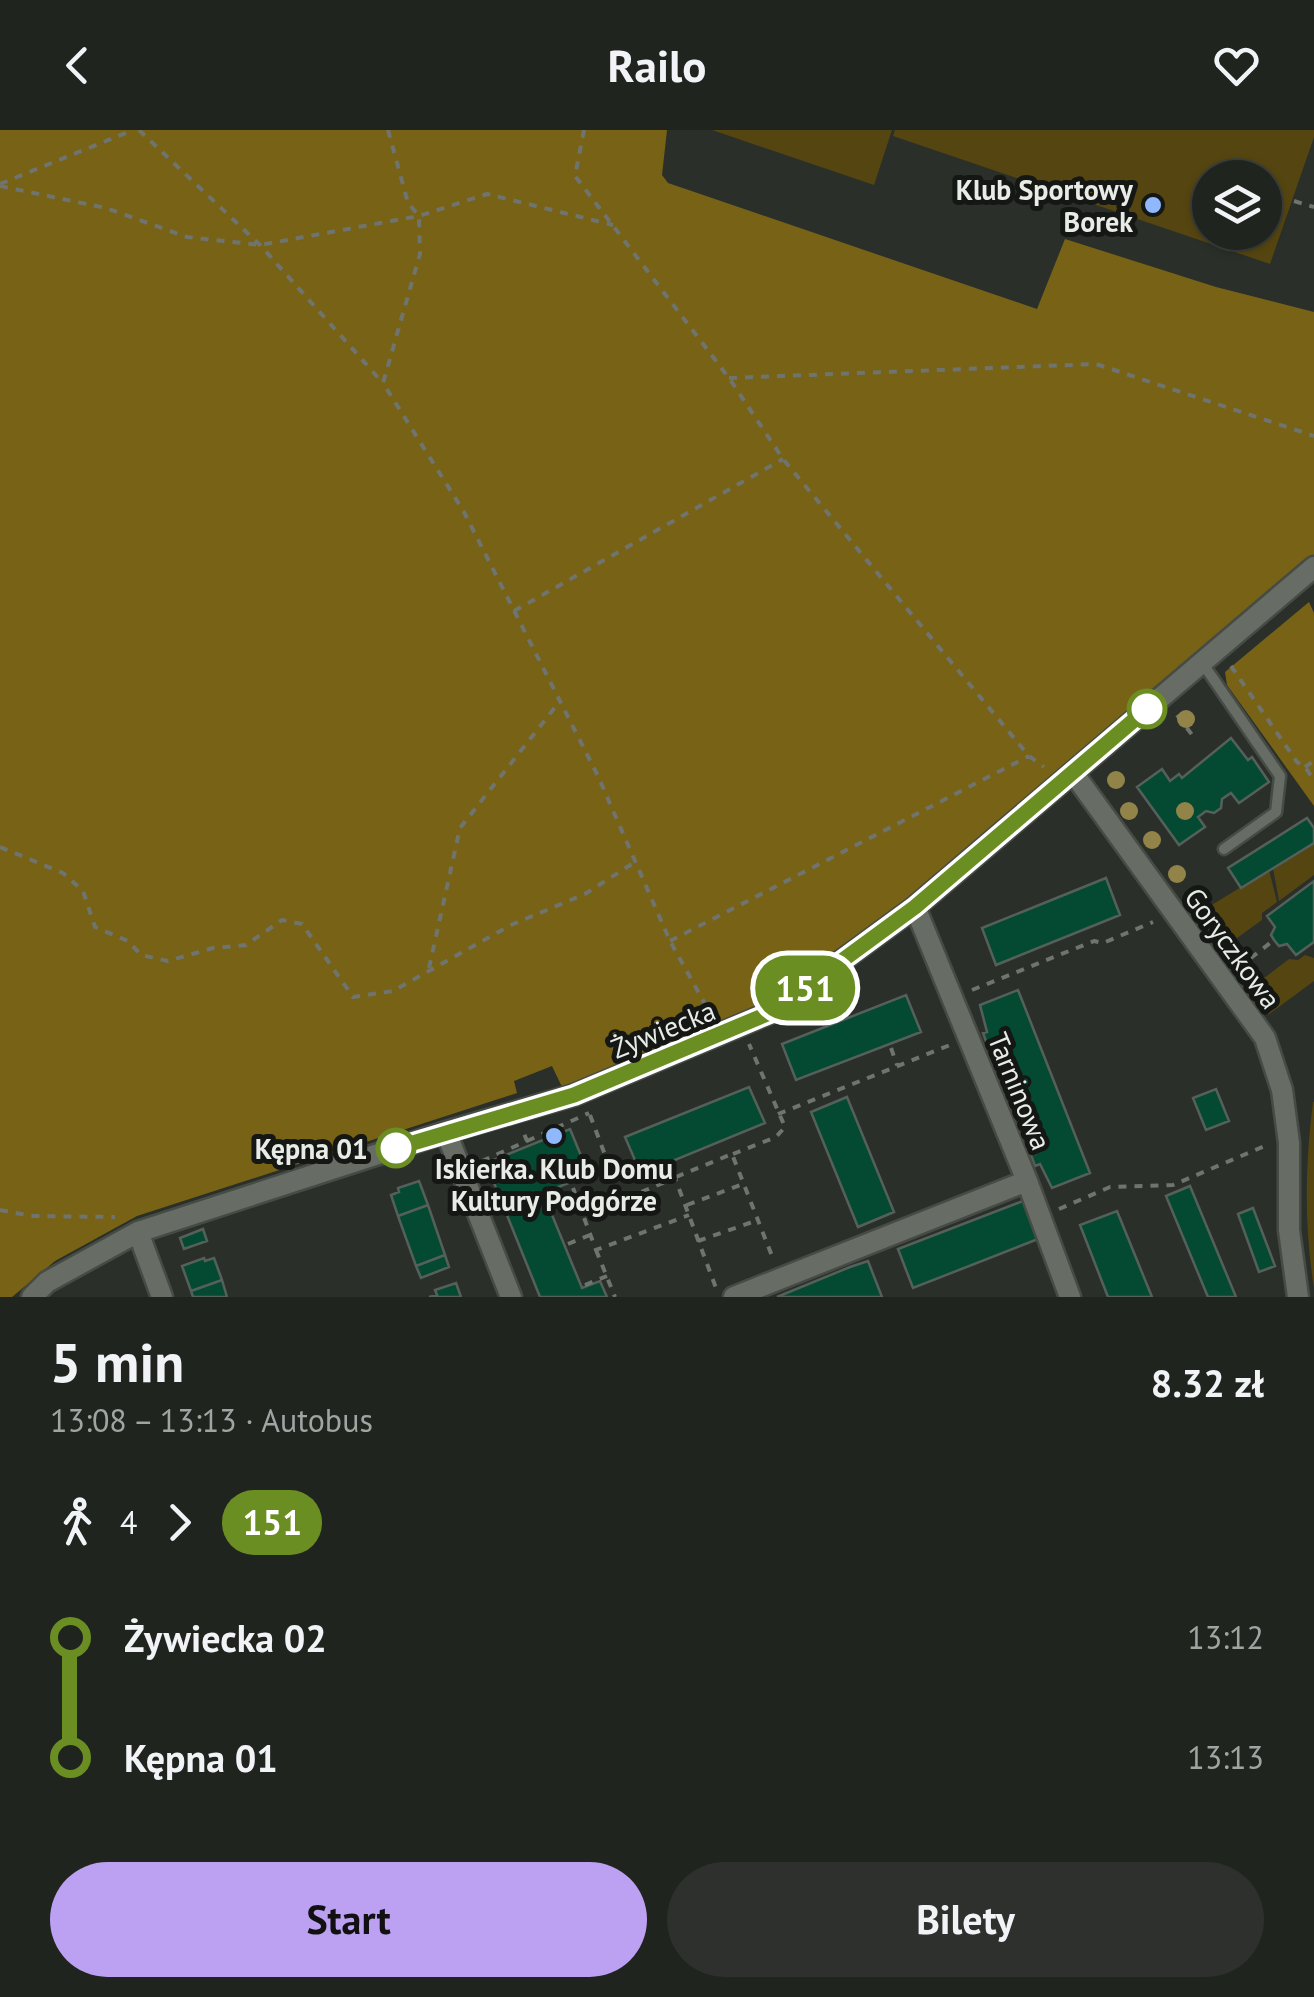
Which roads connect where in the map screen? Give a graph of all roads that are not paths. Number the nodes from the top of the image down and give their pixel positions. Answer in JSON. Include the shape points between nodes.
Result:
{"nodes":[{"id":1,"x":1314,"y":567,"type":"edge"},
{"id":2,"x":1201,"y":662,"type":"junction"},
{"id":3,"x":1074,"y":774,"type":"junction"},
{"id":4,"x":1224,"y":849,"type":"dead end"},
{"id":5,"x":915,"y":907,"type":"junction"},
{"id":6,"x":446,"y":1132,"type":"junction"},
{"id":7,"x":1027,"y":1181,"type":"junction"},
{"id":8,"x":138,"y":1232,"type":"junction"},
{"id":9,"x":32,"y":1297,"type":"edge"},
{"id":10,"x":162,"y":1297,"type":"edge"},
{"id":11,"x":511,"y":1297,"type":"edge"},
{"id":12,"x":734,"y":1297,"type":"edge"},
{"id":13,"x":1070,"y":1297,"type":"edge"},
{"id":14,"x":1298,"y":1297,"type":"edge"}],
"edges":[{"from":1,"to":2,"type":"street","name":"Żywiecka"},
{"from":2,"to":3,"type":"street","name":"Żywiecka"},
{"from":2,"to":4,"type":"lane","via":[[1280,776],[1276,812]]},
{"from":3,"to":5,"type":"street","name":"Żywiecka"},
{"from":3,"to":14,"type":"street","name":"Goryczkowa","via":[[1265,1038],[1289,1143],[1289,1230]]},
{"from":5,"to":6,"type":"street","name":"Żywiecka","via":[[772,1012],[574,1095]]},
{"from":5,"to":7,"type":"street","name":"Tarninowa"},
{"from":6,"to":8,"type":"street","name":"Żywiecka"},
{"from":6,"to":11,"type":"street"},
{"from":7,"to":12,"type":"street"},
{"from":7,"to":13,"type":"street","name":"Tarninowa"},
{"from":8,"to":9,"type":"street","name":"Żywiecka"},
{"from":8,"to":10,"type":"street"}]}
